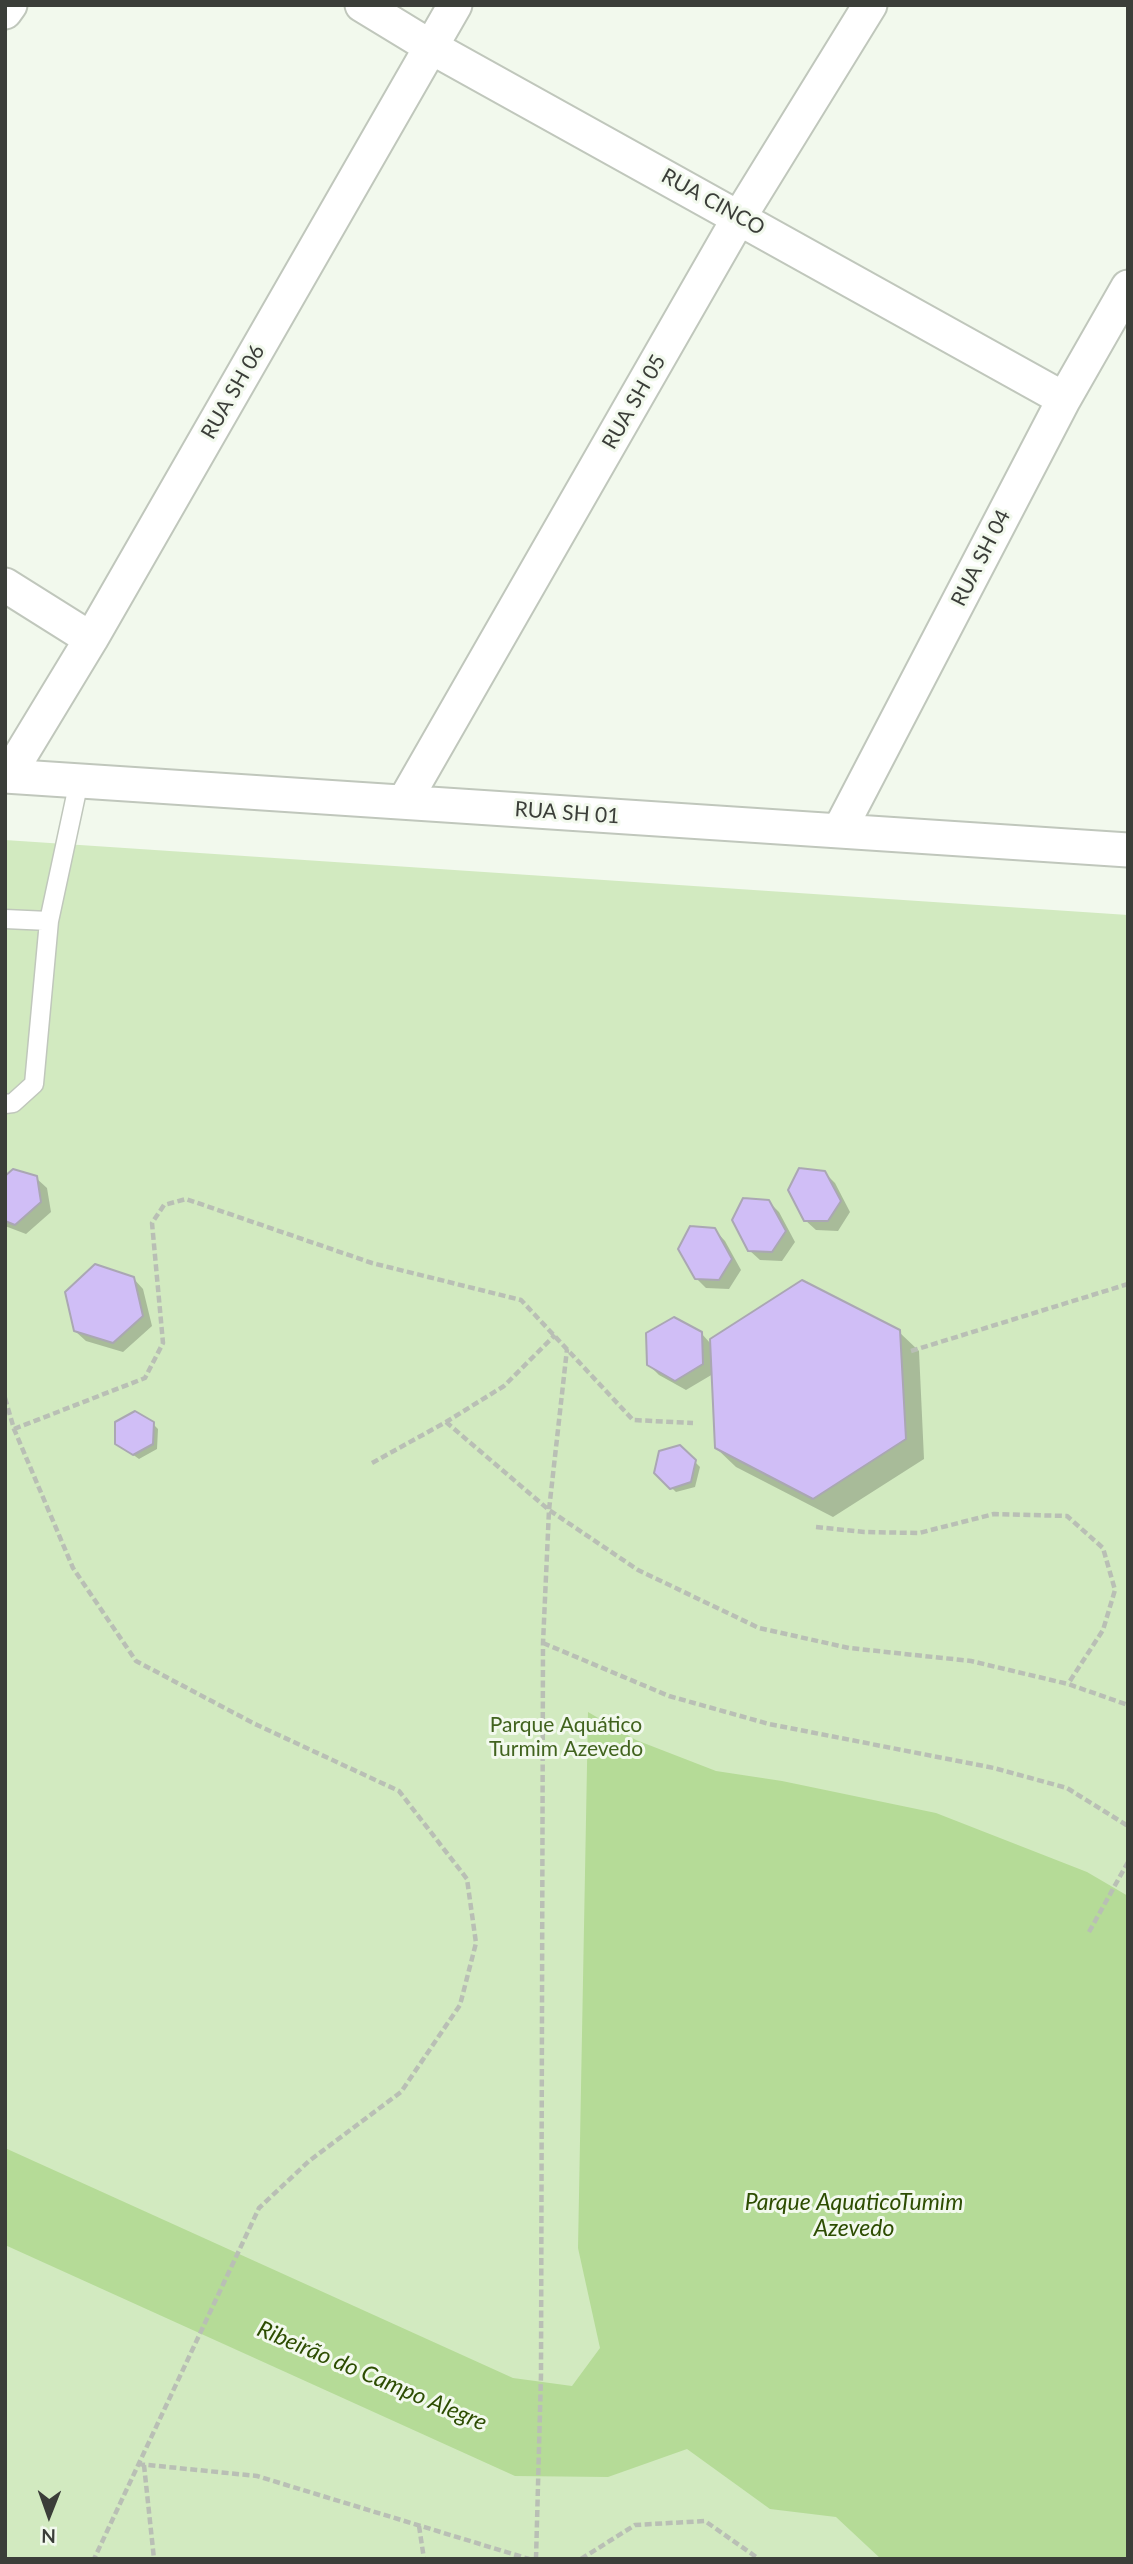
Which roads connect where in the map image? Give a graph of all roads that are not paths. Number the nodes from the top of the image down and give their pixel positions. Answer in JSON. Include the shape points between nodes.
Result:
{"nodes":[{"id":1,"x":9,"y":5,"type":"edge"},
{"id":2,"x":362,"y":5,"type":"edge"},
{"id":3,"x":455,"y":5,"type":"edge"},
{"id":4,"x":870,"y":5,"type":"edge"},
{"id":5,"x":5,"y":12,"type":"edge"},
{"id":6,"x":431,"y":47,"type":"junction"},
{"id":7,"x":740,"y":216,"type":"junction"},
{"id":8,"x":1128,"y":287,"type":"edge"},
{"id":9,"x":1064,"y":399,"type":"junction"},
{"id":10,"x":5,"y":585,"type":"edge"},
{"id":11,"x":91,"y":639,"type":"junction"},
{"id":12,"x":6,"y":776,"type":"edge"},
{"id":13,"x":79,"y":780,"type":"junction"},
{"id":14,"x":404,"y":802,"type":"junction"},
{"id":15,"x":839,"y":831,"type":"junction"},
{"id":16,"x":1128,"y":850,"type":"edge"},
{"id":17,"x":5,"y":919,"type":"edge"},
{"id":18,"x":49,"y":921,"type":"junction"},
{"id":19,"x":5,"y":1104,"type":"edge"}],
"edges":[{"from":1,"to":5,"type":"street"},
{"from":2,"to":6,"type":"street","name":"RUA CINCO"},
{"from":3,"to":6,"type":"street","name":"RUA SH 06"},
{"from":4,"to":7,"type":"street","name":"RUA SH 05"},
{"from":6,"to":7,"type":"street","name":"RUA CINCO"},
{"from":6,"to":11,"type":"street","name":"RUA SH 06"},
{"from":7,"to":9,"type":"street","name":"RUA CINCO"},
{"from":7,"to":14,"type":"street","name":"RUA SH 05"},
{"from":8,"to":9,"type":"street","name":"RUA SH 04"},
{"from":9,"to":15,"type":"street","name":"RUA SH 04"},
{"from":10,"to":11,"type":"street"},
{"from":11,"to":12,"type":"street","name":"RUA SH 06"},
{"from":12,"to":13,"type":"street","name":"RUA SH 01"},
{"from":13,"to":14,"type":"street","name":"RUA SH 01"},
{"from":13,"to":18,"type":"lane"},
{"from":14,"to":15,"type":"street","name":"RUA SH 01"},
{"from":15,"to":16,"type":"street","name":"RUA SH 01"},
{"from":17,"to":18,"type":"lane"},
{"from":18,"to":19,"type":"lane","via":[[34,1084],[13,1103]]}]}
